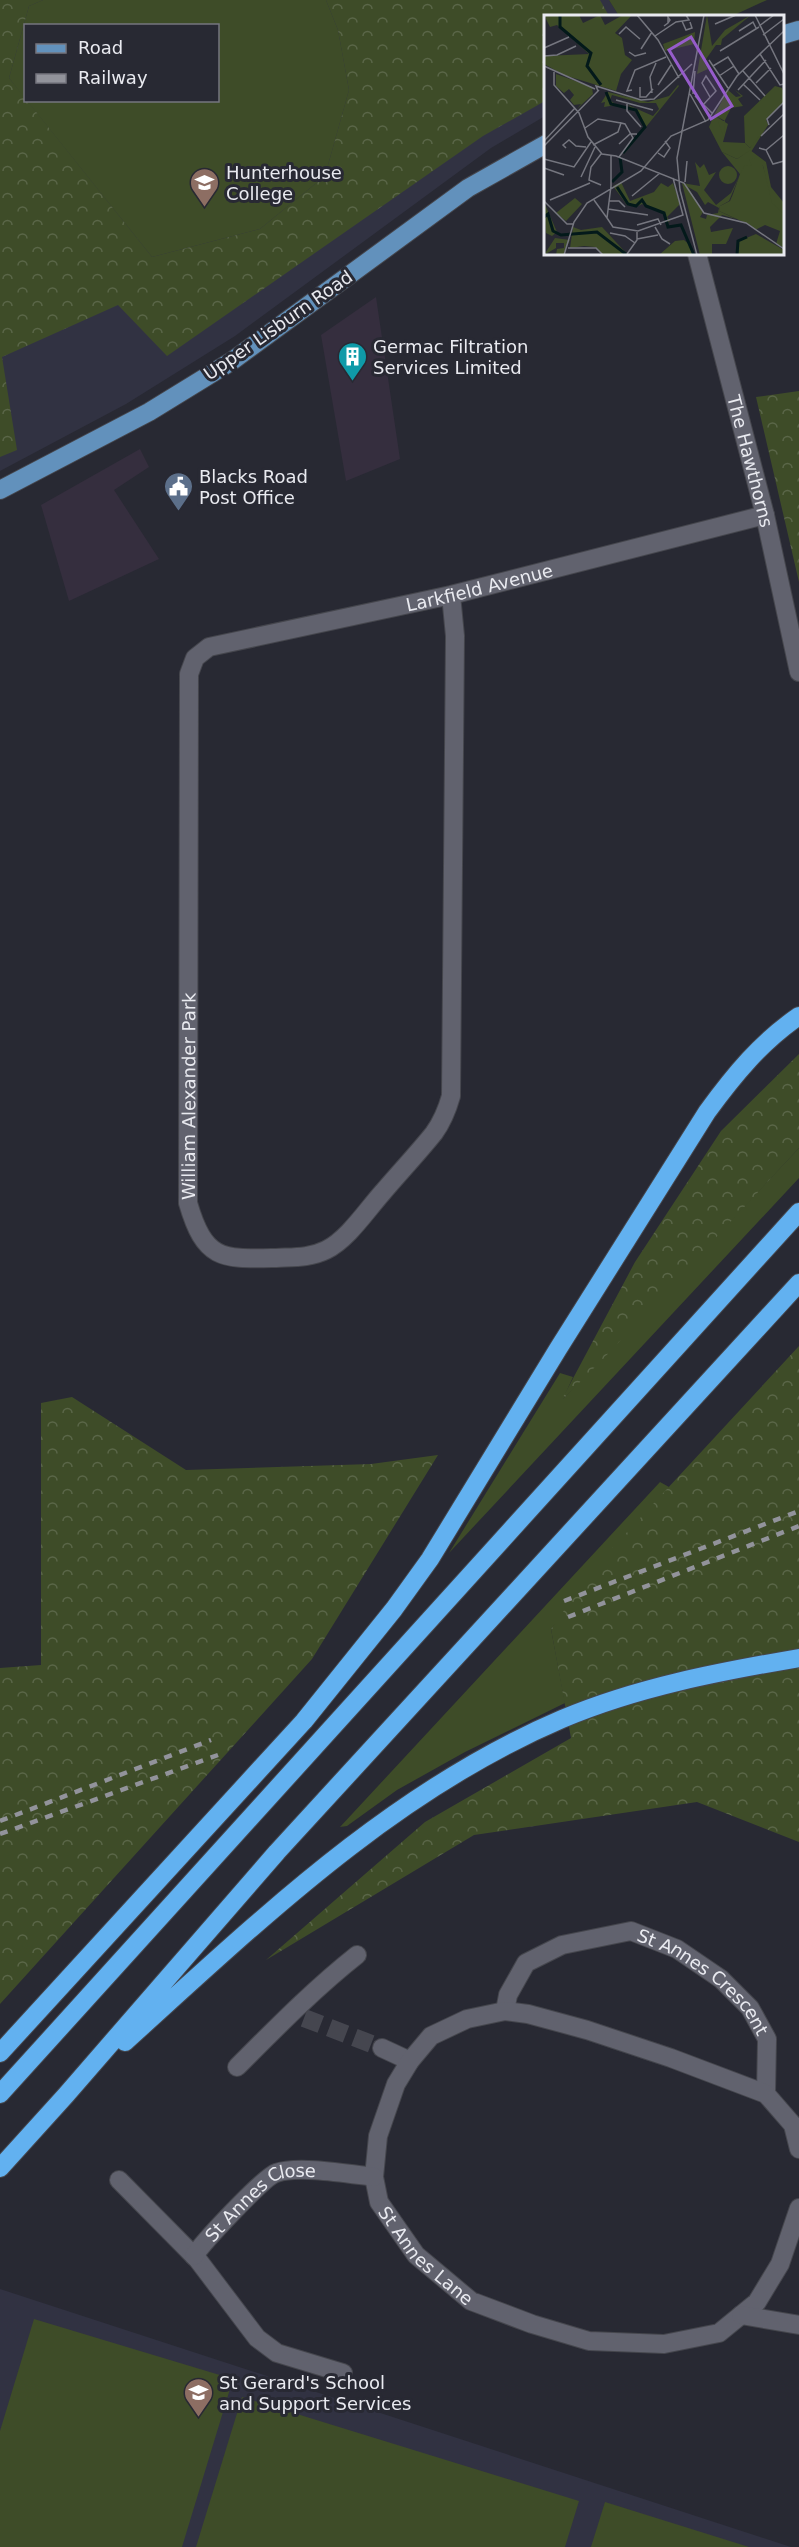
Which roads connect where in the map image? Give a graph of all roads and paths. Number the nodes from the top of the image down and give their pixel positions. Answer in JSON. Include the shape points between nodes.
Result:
{"nodes":[{"id":1,"x":799,"y":30,"type":"edge"},
{"id":2,"x":784,"y":35,"type":"edge"},
{"id":3,"x":544,"y":145,"type":"edge"},
{"id":4,"x":697,"y":255,"type":"edge"},
{"id":5,"x":0,"y":490,"type":"edge"},
{"id":6,"x":765,"y":515,"type":"junction"},
{"id":7,"x":451,"y":595,"type":"junction"},
{"id":8,"x":195,"y":658,"type":"joint"},
{"id":9,"x":799,"y":672,"type":"edge"},
{"id":10,"x":799,"y":1016,"type":"edge"},
{"id":11,"x":799,"y":1212,"type":"edge"},
{"id":12,"x":799,"y":1282,"type":"edge"},
{"id":13,"x":799,"y":1658,"type":"edge"},
{"id":14,"x":357,"y":1955,"type":"dead end"},
{"id":15,"x":505,"y":2011,"type":"junction"},
{"id":16,"x":382,"y":2048,"type":"tunnel mouth"},
{"id":17,"x":0,"y":2053,"type":"edge"},
{"id":18,"x":410,"y":2061,"type":"junction"},
{"id":19,"x":237,"y":2067,"type":"dead end"},
{"id":20,"x":0,"y":2094,"type":"edge"},
{"id":21,"x":766,"y":2094,"type":"junction"},
{"id":22,"x":66,"y":2095,"type":"junction"},
{"id":23,"x":799,"y":2149,"type":"edge"},
{"id":24,"x":0,"y":2168,"type":"edge"},
{"id":25,"x":374,"y":2177,"type":"junction"},
{"id":26,"x":119,"y":2180,"type":"dead end"},
{"id":27,"x":799,"y":2208,"type":"edge"},
{"id":28,"x":793,"y":2248,"type":"edge"},
{"id":29,"x":194,"y":2256,"type":"junction"},
{"id":30,"x":741,"y":2315,"type":"junction"},
{"id":31,"x":799,"y":2325,"type":"edge"},
{"id":32,"x":343,"y":2373,"type":"dead end"}],
"edges":[{"from":1,"to":2,"type":"main road"},
{"from":3,"to":5,"type":"main road","name":"Upper Lisburn Road","via":[[468,188],[232,361],[148,412]]},
{"from":4,"to":6,"type":"street","name":"The Hawthorns"},
{"from":6,"to":7,"type":"street","name":"Larkfield Avenue"},
{"from":6,"to":9,"type":"street","name":"The Hawthorns"},
{"from":7,"to":8,"type":"street","name":"Larkfield Avenue","via":[[209,647]]},
{"from":7,"to":8,"type":"street","name":"William Alexander Park","via":[[455,648],[451,1096],[434,1132],[353,1226],[326,1251],[309,1256],[236,1259],[219,1253],[196,1230],[188,1203],[189,674]]},
{"from":10,"to":17,"type":"highway","via":[[759,1047],[706,1112],[430,1559],[394,1610],[304,1721]]},
{"from":11,"to":20,"type":"highway"},
{"from":12,"to":22,"type":"highway","via":[[277,1852]]},
{"from":13,"to":22,"type":"highway","via":[[685,1679],[615,1699],[562,1719],[453,1775],[340,1854]]},
{"from":14,"to":19,"type":"street","via":[[325,1981],[297,2016]]},
{"from":15,"to":18,"type":"street","name":"St Annes Lane","via":[[467,2019],[431,2036]]},
{"from":15,"to":21,"type":"street","name":"St Annes Lane","via":[[587,2030]]},
{"from":15,"to":21,"type":"street","name":"St Annes Crescent","via":[[508,1995],[526,1963],[562,1945],[632,1931],[677,1949],[721,1979],[750,2008],[767,2038]]},
{"from":16,"to":18,"type":"street"},
{"from":18,"to":25,"type":"street","name":"St Annes Lane","via":[[396,2084],[378,2136]]},
{"from":21,"to":23,"type":"street","name":"St Annes Lane","via":[[793,2125]]},
{"from":22,"to":24,"type":"highway"},
{"from":25,"to":29,"type":"street","name":"St Annes Close","via":[[303,2170],[274,2173],[203,2242]]},
{"from":25,"to":30,"type":"street","name":"St Annes Lane","via":[[379,2202],[416,2255],[471,2301],[589,2341],[664,2344],[719,2333]]},
{"from":26,"to":29,"type":"street"},
{"from":27,"to":28,"type":"street","name":"St Annes Lane"},
{"from":28,"to":30,"type":"street","name":"St Annes Lane","via":[[757,2302]]},
{"from":29,"to":32,"type":"street","via":[[257,2338],[278,2353]]},
{"from":30,"to":31,"type":"street"}]}
